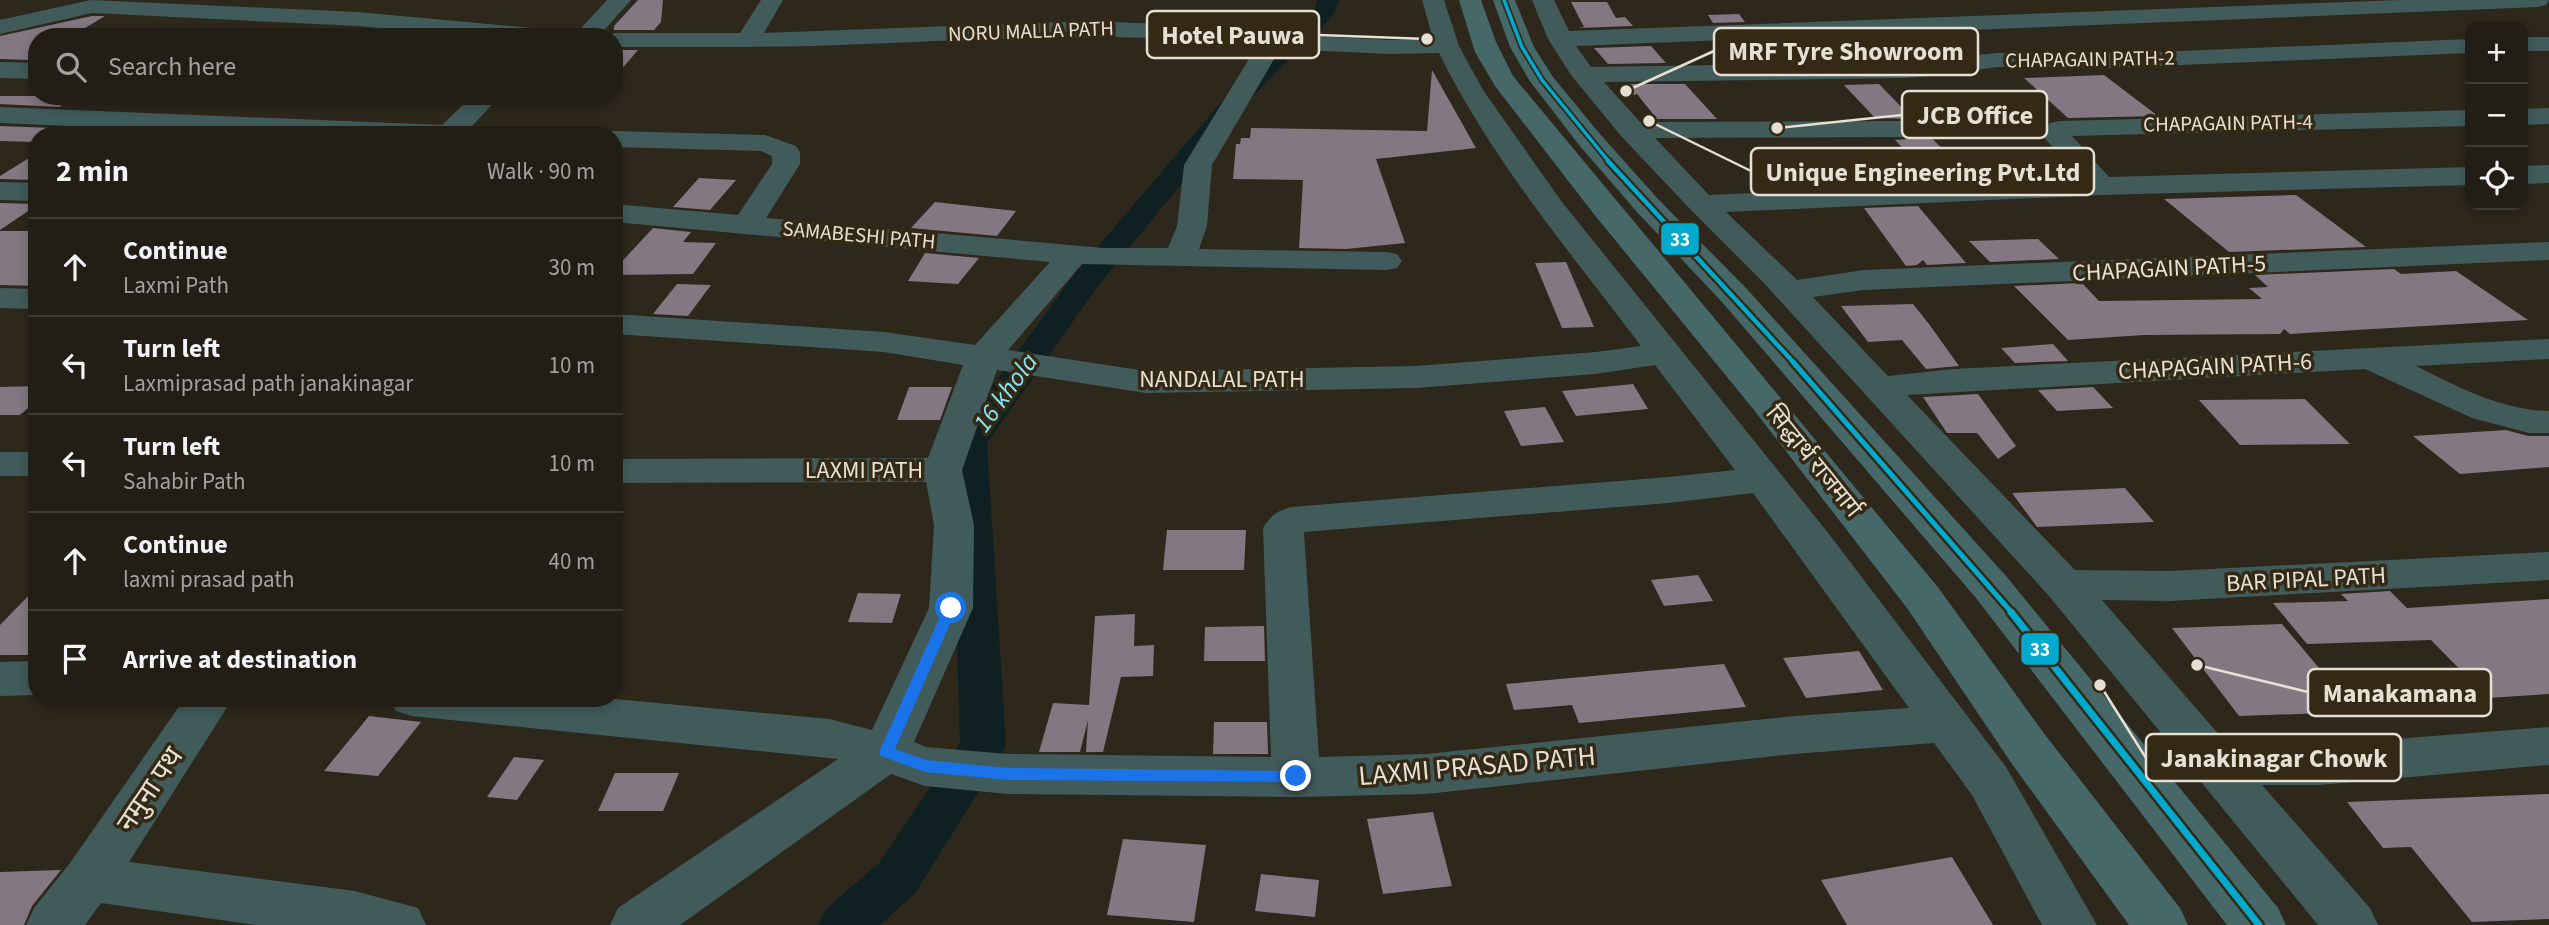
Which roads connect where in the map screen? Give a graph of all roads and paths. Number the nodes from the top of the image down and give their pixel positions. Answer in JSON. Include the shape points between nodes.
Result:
{"nodes":[{"id":1,"x":123,"y":0,"type":"edge"},
{"id":2,"x":274,"y":0,"type":"edge"},
{"id":3,"x":391,"y":0,"type":"edge"},
{"id":4,"x":620,"y":0,"type":"edge"},
{"id":5,"x":772,"y":0,"type":"edge"},
{"id":6,"x":1433,"y":0,"type":"edge"},
{"id":7,"x":1470,"y":0,"type":"edge"},
{"id":8,"x":1504,"y":0,"type":"edge"},
{"id":9,"x":1543,"y":0,"type":"edge"},
{"id":10,"x":2538,"y":0,"type":"edge"},
{"id":11,"x":0,"y":6,"type":"edge"},
{"id":12,"x":94,"y":7,"type":"junction"},
{"id":13,"x":67,"y":13,"type":"junction"},
{"id":14,"x":251,"y":15,"type":"junction"},
{"id":15,"x":358,"y":19,"type":"junction"},
{"id":16,"x":0,"y":27,"type":"edge"},
{"id":17,"x":456,"y":28,"type":"edge"},
{"id":18,"x":594,"y":28,"type":"edge"},
{"id":19,"x":0,"y":36,"type":"edge"},
{"id":20,"x":28,"y":38,"type":"edge"},
{"id":21,"x":748,"y":39,"type":"junction"},
{"id":22,"x":1560,"y":39,"type":"junction"},
{"id":23,"x":623,"y":40,"type":"edge"},
{"id":24,"x":1272,"y":41,"type":"junction"},
{"id":25,"x":2528,"y":44,"type":"edge"},
{"id":26,"x":2549,"y":44,"type":"edge"},
{"id":27,"x":1447,"y":46,"type":"junction"},
{"id":28,"x":2465,"y":46,"type":"edge"},
{"id":29,"x":0,"y":70,"type":"edge"},
{"id":30,"x":28,"y":71,"type":"edge"},
{"id":31,"x":1584,"y":75,"type":"junction"},
{"id":32,"x":479,"y":105,"type":"edge"},
{"id":33,"x":0,"y":115,"type":"edge"},
{"id":34,"x":2549,"y":116,"type":"edge"},
{"id":35,"x":2528,"y":117,"type":"edge"},
{"id":36,"x":2465,"y":118,"type":"edge"},
{"id":37,"x":274,"y":126,"type":"edge"},
{"id":38,"x":456,"y":126,"type":"edge"},
{"id":39,"x":1909,"y":129,"type":"dead end"},
{"id":40,"x":1631,"y":130,"type":"junction"},
{"id":41,"x":623,"y":139,"type":"edge"},
{"id":42,"x":2528,"y":174,"type":"edge"},
{"id":43,"x":2549,"y":174,"type":"edge"},
{"id":44,"x":2465,"y":176,"type":"edge"},
{"id":45,"x":2101,"y":186,"type":"junction"},
{"id":46,"x":0,"y":191,"type":"edge"},
{"id":47,"x":28,"y":191,"type":"edge"},
{"id":48,"x":1701,"y":204,"type":"junction"},
{"id":49,"x":623,"y":214,"type":"edge"},
{"id":50,"x":747,"y":225,"type":"junction"},
{"id":51,"x":2549,"y":251,"type":"edge"},
{"id":52,"x":1088,"y":256,"type":"junction"},
{"id":53,"x":1181,"y":257,"type":"junction"},
{"id":54,"x":1386,"y":261,"type":"dead end"},
{"id":55,"x":1789,"y":291,"type":"junction"},
{"id":56,"x":0,"y":298,"type":"edge"},
{"id":57,"x":28,"y":299,"type":"edge"},
{"id":58,"x":623,"y":325,"type":"edge"},
{"id":59,"x":2549,"y":349,"type":"edge"},
{"id":60,"x":1663,"y":352,"type":"junction"},
{"id":61,"x":984,"y":356,"type":"junction"},
{"id":62,"x":2371,"y":359,"type":"junction"},
{"id":63,"x":1881,"y":387,"type":"junction"},
{"id":64,"x":2549,"y":422,"type":"edge"},
{"id":65,"x":0,"y":464,"type":"edge"},
{"id":66,"x":28,"y":464,"type":"edge"},
{"id":67,"x":943,"y":470,"type":"junction"},
{"id":68,"x":623,"y":471,"type":"edge"},
{"id":69,"x":1762,"y":479,"type":"junction"},
{"id":70,"x":2549,"y":566,"type":"edge"},
{"id":71,"x":2064,"y":584,"type":"junction"},
{"id":72,"x":28,"y":678,"type":"edge"},
{"id":73,"x":0,"y":679,"type":"edge"},
{"id":74,"x":204,"y":707,"type":"edge"},
{"id":75,"x":506,"y":707,"type":"edge"},
{"id":76,"x":1944,"y":724,"type":"junction"},
{"id":77,"x":2549,"y":746,"type":"edge"},
{"id":78,"x":906,"y":759,"type":"junction"},
{"id":79,"x":2218,"y":765,"type":"junction"},
{"id":80,"x":1296,"y":776,"type":"junction"},
{"id":81,"x":89,"y":879,"type":"junction"},
{"id":82,"x":53,"y":925,"type":"edge"},
{"id":83,"x":399,"y":925,"type":"edge"},
{"id":84,"x":638,"y":925,"type":"edge"},
{"id":85,"x":2070,"y":925,"type":"edge"},
{"id":86,"x":2161,"y":925,"type":"edge"},
{"id":87,"x":2259,"y":925,"type":"edge"},
{"id":88,"x":2351,"y":925,"type":"edge"}],
"edges":[{"from":1,"to":12,"type":"street"},
{"from":2,"to":14,"type":"street"},
{"from":3,"to":15,"type":"street"},
{"from":4,"to":18,"type":"street"},
{"from":5,"to":21,"type":"street"},
{"from":6,"to":27,"type":"street"},
{"from":7,"to":86,"type":"highway","name":"सिद्धार्थ राजमार्ग","via":[[1492,65],[1922,597],[2029,750]]},
{"from":8,"to":87,"type":"highway","name":"सिद्धार्थ राजमार्ग","via":[[1522,47],[1542,80],[1589,139],[1734,295],[1991,587]]},
{"from":9,"to":22,"type":"street"},
{"from":10,"to":22,"type":"street"},
{"from":11,"to":13,"type":"street"},
{"from":12,"to":13,"type":"street"},
{"from":12,"to":14,"type":"street"},
{"from":13,"to":16,"type":"street"},
{"from":14,"to":15,"type":"street"},
{"from":15,"to":17,"type":"street"},
{"from":19,"to":20,"type":"street"},
{"from":21,"to":23,"type":"street","name":"NORU MALLA PATH"},
{"from":21,"to":24,"type":"street","name":"NORU MALLA PATH","via":[[1089,28]]},
{"from":22,"to":31,"type":"street"},
{"from":24,"to":27,"type":"street","name":"NORU MALLA PATH"},
{"from":24,"to":53,"type":"street","via":[[1198,165],[1192,226]]},
{"from":25,"to":26,"type":"street"},
{"from":27,"to":60,"type":"street","via":[[1470,90],[1550,208]]},
{"from":28,"to":31,"type":"street","name":"CHAPAGAIN PATH-2","via":[[2110,61],[1997,60],[1905,70]]},
{"from":29,"to":30,"type":"street"},
{"from":31,"to":40,"type":"street"},
{"from":32,"to":38,"type":"street"},
{"from":33,"to":37,"type":"street"},
{"from":34,"to":35,"type":"street"},
{"from":36,"to":45,"type":"street","name":"CHAPAGAIN PATH-4","via":[[2060,129],[2056,135]]},
{"from":39,"to":40,"type":"street"},
{"from":40,"to":48,"type":"street"},
{"from":41,"to":50,"type":"street","via":[[765,143],[786,152],[786,164]]},
{"from":42,"to":43,"type":"street"},
{"from":44,"to":45,"type":"street"},
{"from":45,"to":48,"type":"street"},
{"from":46,"to":47,"type":"street"},
{"from":48,"to":55,"type":"street"},
{"from":49,"to":50,"type":"street","name":"SAMABESHI PATH"},
{"from":50,"to":52,"type":"street","name":"SAMABESHI PATH"},
{"from":51,"to":55,"type":"street","name":"CHAPAGAIN PATH-5","via":[[1864,280]]},
{"from":52,"to":53,"type":"street","name":"SAMABESHI PATH"},
{"from":52,"to":61,"type":"street"},
{"from":53,"to":54,"type":"street","name":"SAMABESHI PATH"},
{"from":55,"to":63,"type":"street"},
{"from":56,"to":57,"type":"street"},
{"from":58,"to":61,"type":"street","name":"NANDALAL PATH","via":[[884,342]]},
{"from":59,"to":62,"type":"street","name":"CHAPAGAIN PATH-6"},
{"from":60,"to":61,"type":"street","name":"NANDALAL PATH","via":[[1596,363],[1416,377],[1146,382]]},
{"from":60,"to":69,"type":"street"},
{"from":61,"to":67,"type":"street"},
{"from":62,"to":63,"type":"street","name":"CHAPAGAIN PATH-6"},
{"from":62,"to":64,"type":"street","via":[[2488,411]]},
{"from":63,"to":71,"type":"street"},
{"from":65,"to":66,"type":"street"},
{"from":67,"to":68,"type":"street","name":"LAXMI PATH"},
{"from":67,"to":78,"type":"street","name":"LAXMI PATH","via":[[954,525],[951,608]]},
{"from":69,"to":76,"type":"street"},
{"from":69,"to":80,"type":"street","via":[[1291,520],[1283,528]]},
{"from":70,"to":71,"type":"street","name":"BAR PIPAL PATH","via":[[2170,586]]},
{"from":71,"to":79,"type":"street"},
{"from":72,"to":73,"type":"street"},
{"from":74,"to":81,"type":"street","name":"नमुना पथ"},
{"from":75,"to":78,"type":"street","name":"LAXMI PRASAD PATH","via":[[829,738]]},
{"from":76,"to":80,"type":"street","name":"LAXMI PRASAD PATH","via":[[1426,774]]},
{"from":76,"to":85,"type":"street","via":[[1989,781]]},
{"from":77,"to":79,"type":"street","via":[[2319,765]]},
{"from":78,"to":80,"type":"street","name":"LAXMI PRASAD PATH","via":[[1008,774]]},
{"from":78,"to":84,"type":"street"},
{"from":79,"to":88,"type":"street"},
{"from":81,"to":82,"type":"street","name":"नमुना पथ"},
{"from":81,"to":83,"type":"street"}]}
